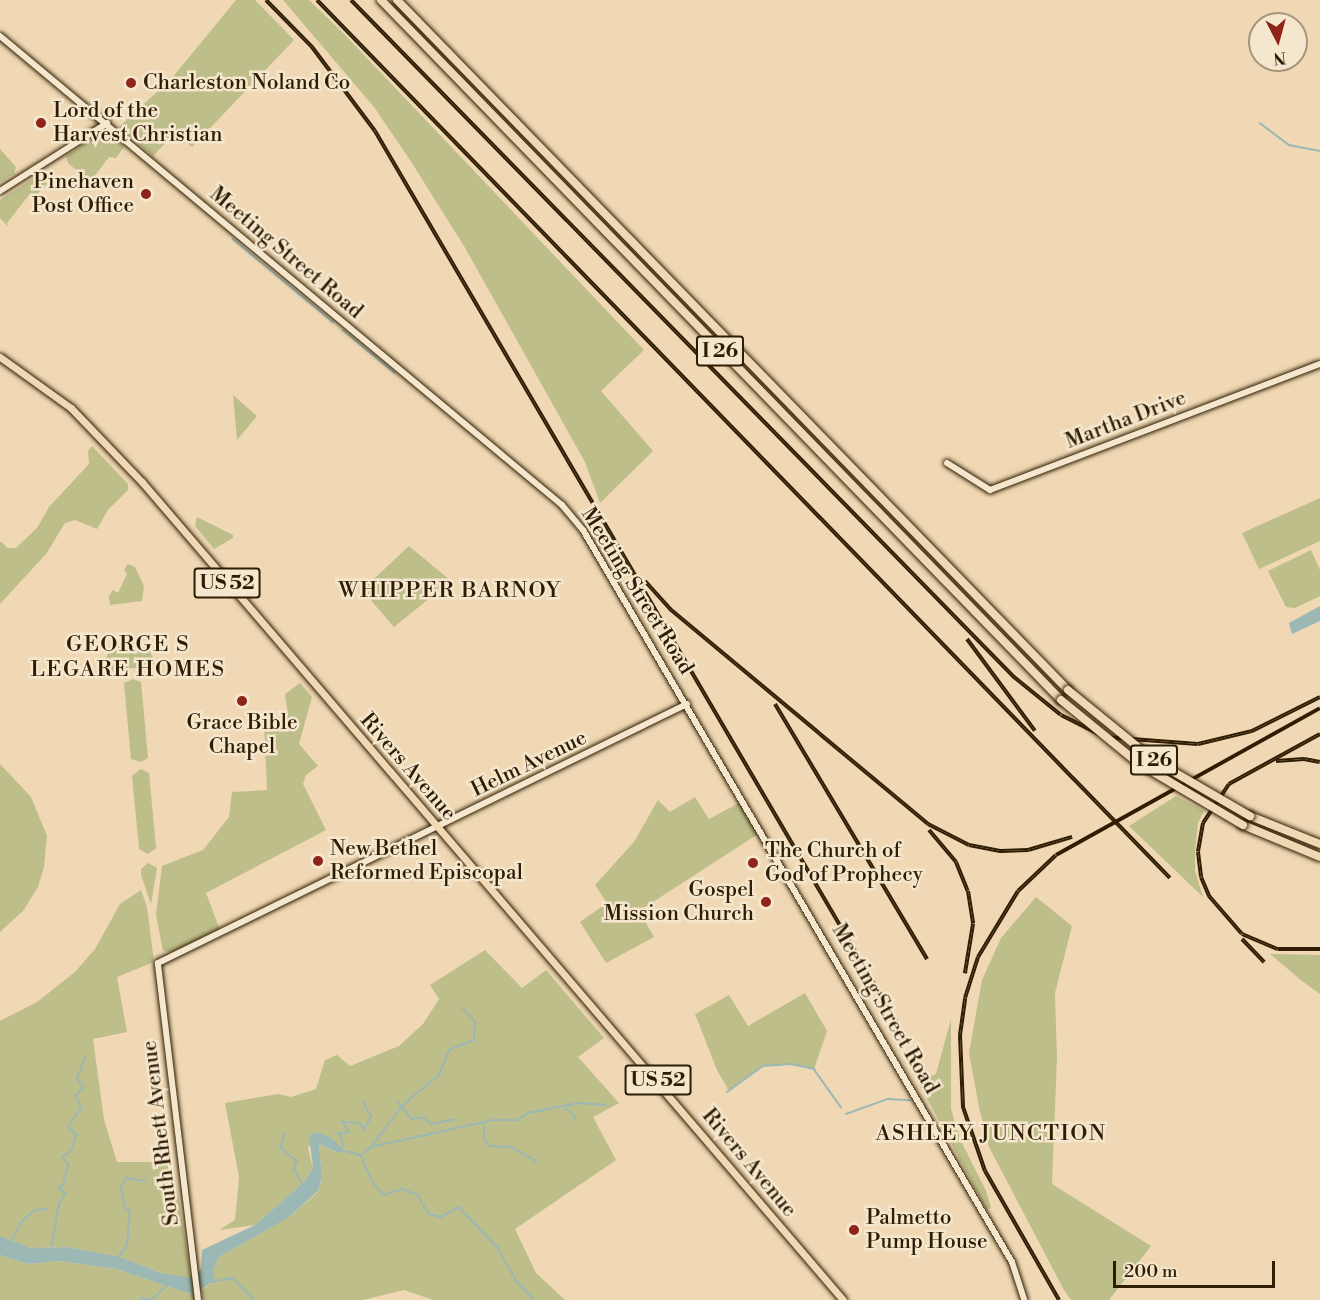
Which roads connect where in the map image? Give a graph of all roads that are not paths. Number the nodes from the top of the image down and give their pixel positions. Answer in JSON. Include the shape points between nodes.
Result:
{"nodes":[{"id":1,"x":381,"y":0,"type":"edge"},
{"id":2,"x":397,"y":0,"type":"edge"},
{"id":3,"x":402,"y":0,"type":"edge"},
{"id":4,"x":0,"y":36,"type":"edge"},
{"id":5,"x":436,"y":41,"type":"junction"},
{"id":6,"x":107,"y":123,"type":"junction"},
{"id":7,"x":0,"y":191,"type":"edge"},
{"id":8,"x":0,"y":357,"type":"edge"},
{"id":9,"x":1320,"y":364,"type":"edge"},
{"id":10,"x":947,"y":464,"type":"dead end"},
{"id":11,"x":687,"y":704,"type":"junction"},
{"id":12,"x":437,"y":827,"type":"junction"},
{"id":13,"x":1320,"y":844,"type":"edge"},
{"id":14,"x":1320,"y":857,"type":"edge"},
{"id":15,"x":158,"y":963,"type":"joint"},
{"id":16,"x":198,"y":1296,"type":"edge"},
{"id":17,"x":843,"y":1300,"type":"edge"},
{"id":18,"x":1024,"y":1300,"type":"edge"}],
"edges":[{"from":1,"to":14,"type":"highway","number":"I 26","bridge":true,"via":[[1061,700],[1138,763],[1243,825]]},
{"from":2,"to":5,"type":"highway","number":"I 26"},
{"from":3,"to":5,"type":"highway"},
{"from":4,"to":6,"type":"street","name":"Meeting Street Road"},
{"from":5,"to":13,"type":"highway","number":"I 26","bridge":true,"via":[[1068,690],[1155,760],[1250,816]]},
{"from":6,"to":7,"type":"street"},
{"from":6,"to":11,"type":"street","name":"Meeting Street Road","via":[[562,505],[583,530]]},
{"from":8,"to":12,"type":"main road","name":"Rivers Avenue","number":"US 52","via":[[71,408],[142,482]]},
{"from":9,"to":10,"type":"street","name":"Martha Drive","via":[[990,490]]},
{"from":11,"to":12,"type":"street","name":"Helm Avenue"},
{"from":11,"to":18,"type":"street","name":"Meeting Street Road","via":[[1012,1262]]},
{"from":12,"to":15,"type":"street","name":"Helm Avenue"},
{"from":12,"to":17,"type":"main road","name":"Rivers Avenue","number":"US 52"},
{"from":15,"to":16,"type":"street","name":"South Rhett Avenue"}]}
